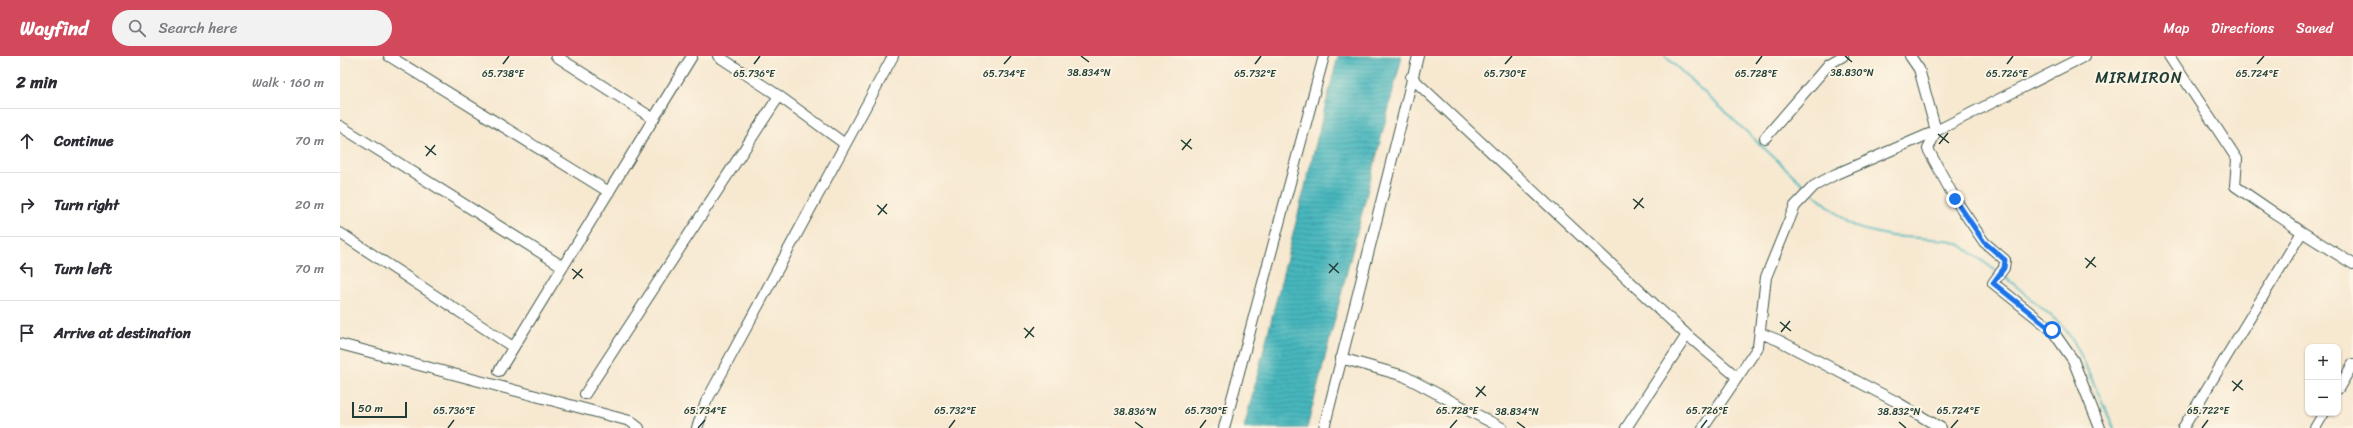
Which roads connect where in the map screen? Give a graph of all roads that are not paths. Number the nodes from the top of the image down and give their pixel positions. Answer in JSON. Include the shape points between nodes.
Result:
{"nodes":[{"id":1,"x":389,"y":56,"type":"edge"},
{"id":2,"x":556,"y":56,"type":"edge"},
{"id":3,"x":692,"y":56,"type":"edge"},
{"id":4,"x":718,"y":56,"type":"edge"},
{"id":5,"x":893,"y":56,"type":"edge"},
{"id":6,"x":1324,"y":56,"type":"edge"},
{"id":7,"x":1418,"y":56,"type":"edge"},
{"id":8,"x":1843,"y":56,"type":"edge"},
{"id":9,"x":1910,"y":56,"type":"edge"},
{"id":10,"x":2085,"y":56,"type":"edge"},
{"id":11,"x":2168,"y":56,"type":"edge"},
{"id":12,"x":1412,"y":78,"type":"junction"},
{"id":13,"x":779,"y":96,"type":"junction"},
{"id":14,"x":654,"y":119,"type":"junction"},
{"id":15,"x":340,"y":126,"type":"edge"},
{"id":16,"x":1936,"y":131,"type":"junction"},
{"id":17,"x":1765,"y":138,"type":"dead end"},
{"id":18,"x":845,"y":144,"type":"junction"},
{"id":19,"x":609,"y":192,"type":"junction"},
{"id":20,"x":2302,"y":232,"type":"junction"},
{"id":21,"x":340,"y":233,"type":"edge"},
{"id":22,"x":2353,"y":264,"type":"edge"},
{"id":23,"x":562,"y":266,"type":"junction"},
{"id":24,"x":1760,"y":334,"type":"junction"},
{"id":25,"x":1687,"y":335,"type":"junction"},
{"id":26,"x":340,"y":344,"type":"edge"},
{"id":27,"x":513,"y":347,"type":"junction"},
{"id":28,"x":1341,"y":358,"type":"junction"},
{"id":29,"x":2353,"y":364,"type":"edge"},
{"id":30,"x":499,"y":371,"type":"dead end"},
{"id":31,"x":1738,"y":377,"type":"junction"},
{"id":32,"x":2341,"y":384,"type":"edge"},
{"id":33,"x":584,"y":394,"type":"dead end"},
{"id":34,"x":2322,"y":416,"type":"edge"},
{"id":35,"x":640,"y":428,"type":"edge"},
{"id":36,"x":697,"y":428,"type":"edge"},
{"id":37,"x":1224,"y":428,"type":"edge"},
{"id":38,"x":1324,"y":428,"type":"edge"},
{"id":39,"x":1502,"y":428,"type":"edge"},
{"id":40,"x":1626,"y":428,"type":"edge"},
{"id":41,"x":1703,"y":428,"type":"edge"},
{"id":42,"x":1941,"y":428,"type":"edge"},
{"id":43,"x":2100,"y":428,"type":"edge"},
{"id":44,"x":2182,"y":428,"type":"edge"},
{"id":45,"x":2315,"y":428,"type":"edge"}],
"edges":[{"from":1,"to":19,"type":"street"},
{"from":2,"to":14,"type":"street"},
{"from":3,"to":14,"type":"street"},
{"from":4,"to":13,"type":"street"},
{"from":5,"to":18,"type":"street"},
{"from":6,"to":37,"type":"street"},
{"from":7,"to":12,"type":"street"},
{"from":8,"to":17,"type":"street","via":[[1829,64]]},
{"from":9,"to":16,"type":"street","via":[[1919,69]]},
{"from":10,"to":16,"type":"street"},
{"from":11,"to":20,"type":"street","via":[[2237,159],[2235,186]]},
{"from":12,"to":25,"type":"street"},
{"from":12,"to":28,"type":"street"},
{"from":13,"to":18,"type":"street"},
{"from":13,"to":33,"type":"street"},
{"from":14,"to":19,"type":"street"},
{"from":15,"to":23,"type":"street"},
{"from":16,"to":24,"type":"street","via":[[1836,174],[1814,186],[1795,206],[1766,277]]},
{"from":16,"to":43,"type":"street","via":[[1928,149],[1955,199],[1984,242],[2005,260],[2004,268],[1993,283],[2052,330],[2073,360]]},
{"from":18,"to":36,"type":"street","via":[[706,402]]},
{"from":19,"to":23,"type":"street"},
{"from":20,"to":22,"type":"street"},
{"from":20,"to":44,"type":"street"},
{"from":21,"to":27,"type":"street"},
{"from":23,"to":27,"type":"street"},
{"from":24,"to":31,"type":"street","via":[[1758,347]]},
{"from":24,"to":42,"type":"street","via":[[1778,340],[1896,401]]},
{"from":25,"to":31,"type":"street"},
{"from":25,"to":40,"type":"street"},
{"from":26,"to":35,"type":"street","via":[[630,421]]},
{"from":27,"to":30,"type":"street"},
{"from":28,"to":38,"type":"street"},
{"from":28,"to":39,"type":"street","via":[[1404,376]]},
{"from":29,"to":32,"type":"street"},
{"from":31,"to":41,"type":"street"},
{"from":34,"to":45,"type":"street"}]}
